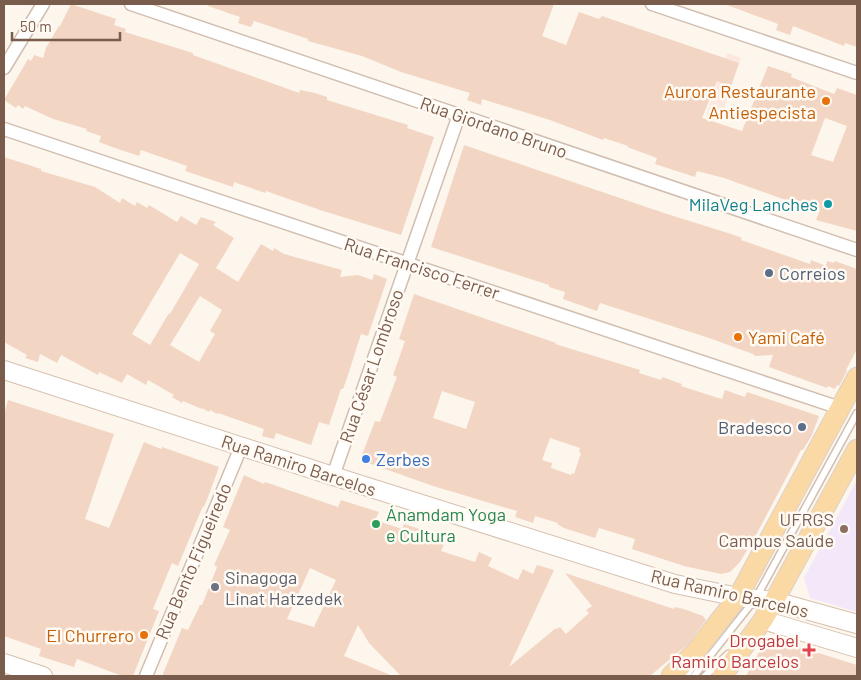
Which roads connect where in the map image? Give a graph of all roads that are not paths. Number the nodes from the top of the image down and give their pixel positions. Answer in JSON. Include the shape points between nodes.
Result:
{"nodes":[{"id":1,"x":43,"y":4,"type":"edge"},
{"id":2,"x":131,"y":4,"type":"edge"},
{"id":3,"x":652,"y":4,"type":"edge"},
{"id":4,"x":4,"y":68,"type":"edge"},
{"id":5,"x":857,"y":73,"type":"edge"},
{"id":6,"x":459,"y":115,"type":"junction"},
{"id":7,"x":4,"y":129,"type":"edge"},
{"id":8,"x":857,"y":250,"type":"edge"},
{"id":9,"x":408,"y":262,"type":"junction"},
{"id":10,"x":4,"y":370,"type":"edge"},
{"id":11,"x":857,"y":377,"type":"edge"},
{"id":12,"x":857,"y":395,"type":"edge"},
{"id":13,"x":849,"y":410,"type":"edge"},
{"id":14,"x":241,"y":447,"type":"junction"},
{"id":15,"x":857,"y":448,"type":"edge"},
{"id":16,"x":333,"y":476,"type":"junction"},
{"id":17,"x":756,"y":598,"type":"junction"},
{"id":18,"x":763,"y":620,"type":"junction"},
{"id":19,"x":857,"y":624,"type":"edge"},
{"id":20,"x":857,"y":648,"type":"edge"},
{"id":21,"x":4,"y":663,"type":"edge"},
{"id":22,"x":43,"y":676,"type":"edge"},
{"id":23,"x":146,"y":676,"type":"edge"},
{"id":24,"x":672,"y":676,"type":"edge"},
{"id":25,"x":686,"y":676,"type":"edge"},
{"id":26,"x":694,"y":676,"type":"edge"},
{"id":27,"x":705,"y":676,"type":"edge"},
{"id":28,"x":722,"y":676,"type":"edge"}],
"edges":[{"from":1,"to":4,"type":"street"},
{"from":2,"to":6,"type":"street","name":"Rua Giordano Bruno"},
{"from":3,"to":5,"type":"street"},
{"from":6,"to":8,"type":"street","name":"Rua Giordano Bruno"},
{"from":6,"to":9,"type":"street","name":"Rua César Lombroso"},
{"from":7,"to":9,"type":"street","name":"Rua Francisco Ferrer"},
{"from":9,"to":13,"type":"street","name":"Rua Francisco Ferrer"},
{"from":9,"to":16,"type":"street","name":"Rua César Lombroso"},
{"from":10,"to":14,"type":"street","name":"Rua Ramiro Barcelos"},
{"from":11,"to":13,"type":"main road"},
{"from":12,"to":13,"type":"lane"},
{"from":13,"to":17,"type":"main road"},
{"from":14,"to":16,"type":"street","name":"Rua Ramiro Barcelos"},
{"from":14,"to":23,"type":"street","name":"Rua Bento Figueiredo"},
{"from":15,"to":17,"type":"main road"},
{"from":16,"to":17,"type":"street","name":"Rua Ramiro Barcelos","via":[[675,584]]},
{"from":17,"to":18,"type":"main road"},
{"from":17,"to":19,"type":"street","name":"Rua Ramiro Barcelos"},
{"from":17,"to":24,"type":"main road","via":[[696,650]]},
{"from":17,"to":25,"type":"lane"},
{"from":17,"to":26,"type":"lane"},
{"from":18,"to":20,"type":"street","name":"Rua Ramiro Barcelos"},
{"from":18,"to":27,"type":"lane"},
{"from":18,"to":28,"type":"main road"},
{"from":21,"to":22,"type":"street"}]}
